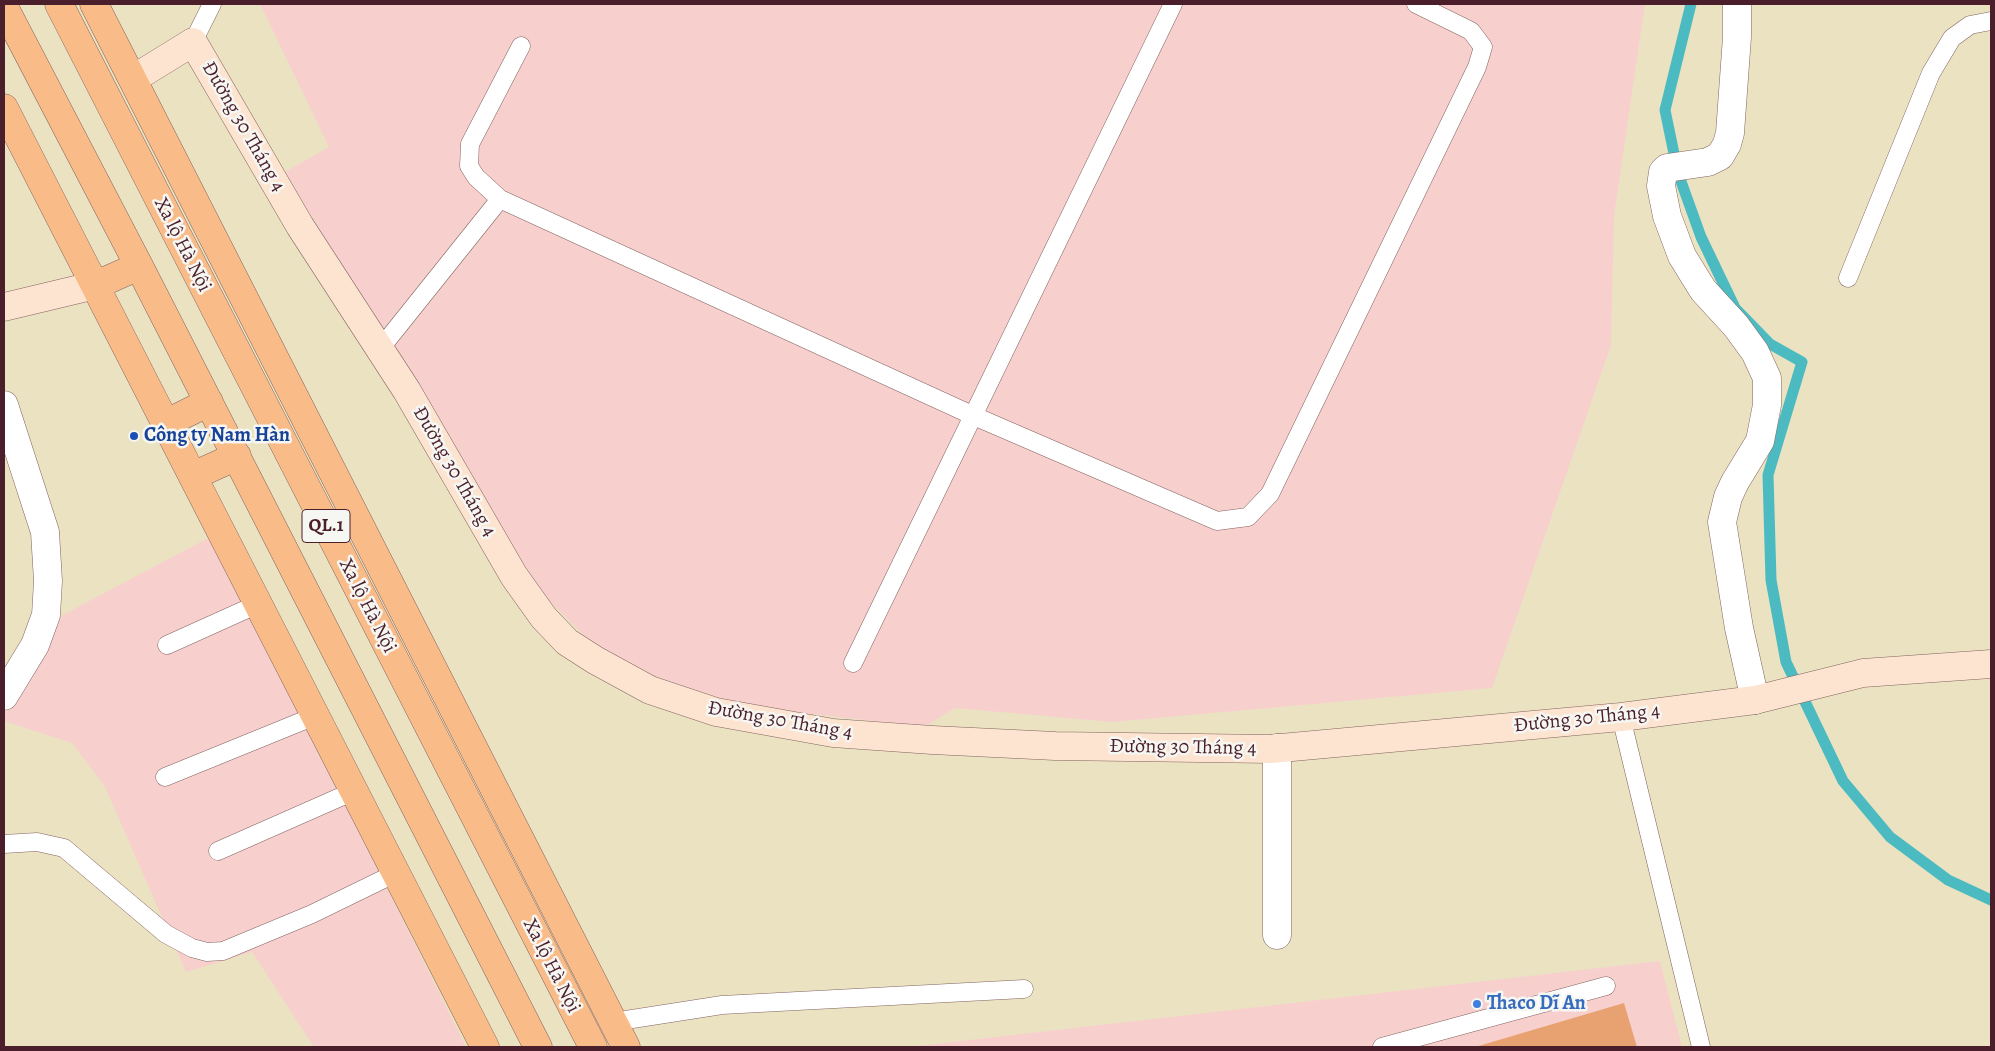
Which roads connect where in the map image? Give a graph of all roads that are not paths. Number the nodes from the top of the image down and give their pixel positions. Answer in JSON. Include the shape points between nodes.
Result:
{"nodes":[{"id":1,"x":59,"y":4,"type":"edge"},
{"id":2,"x":94,"y":4,"type":"edge"},
{"id":3,"x":212,"y":4,"type":"edge"},
{"id":4,"x":1173,"y":4,"type":"edge"},
{"id":5,"x":1416,"y":4,"type":"edge"},
{"id":6,"x":1737,"y":4,"type":"edge"},
{"id":7,"x":4,"y":7,"type":"edge"},
{"id":8,"x":1991,"y":22,"type":"edge"},
{"id":9,"x":193,"y":42,"type":"junction"},
{"id":10,"x":521,"y":46,"type":"dead end"},
{"id":11,"x":133,"y":79,"type":"junction"},
{"id":12,"x":106,"y":95,"type":"junction"},
{"id":13,"x":4,"y":108,"type":"edge"},
{"id":14,"x":500,"y":199,"type":"junction"},
{"id":15,"x":140,"y":266,"type":"junction"},
{"id":16,"x":1848,"y":278,"type":"dead end"},
{"id":17,"x":96,"y":285,"type":"junction"},
{"id":18,"x":4,"y":307,"type":"edge"},
{"id":19,"x":380,"y":349,"type":"junction"},
{"id":20,"x":209,"y":402,"type":"junction"},
{"id":21,"x":974,"y":416,"type":"junction"},
{"id":22,"x":5,"y":417,"type":"edge"},
{"id":23,"x":167,"y":424,"type":"junction"},
{"id":24,"x":237,"y":456,"type":"junction"},
{"id":25,"x":193,"y":476,"type":"junction"},
{"id":26,"x":258,"y":604,"type":"junction"},
{"id":27,"x":167,"y":645,"type":"dead end"},
{"id":28,"x":853,"y":663,"type":"dead end"},
{"id":29,"x":1991,"y":664,"type":"edge"},
{"id":30,"x":4,"y":696,"type":"edge"},
{"id":31,"x":1762,"y":698,"type":"junction"},
{"id":32,"x":315,"y":716,"type":"junction"},
{"id":33,"x":1621,"y":717,"type":"junction"},
{"id":34,"x":1277,"y":748,"type":"junction"},
{"id":35,"x":165,"y":777,"type":"dead end"},
{"id":36,"x":354,"y":791,"type":"junction"},
{"id":37,"x":4,"y":844,"type":"edge"},
{"id":38,"x":218,"y":850,"type":"dead end"},
{"id":39,"x":396,"y":873,"type":"junction"},
{"id":40,"x":1277,"y":934,"type":"dead end"},
{"id":41,"x":1606,"y":986,"type":"dead end"},
{"id":42,"x":1024,"y":989,"type":"dead end"},
{"id":43,"x":613,"y":1022,"type":"junction"},
{"id":44,"x":485,"y":1047,"type":"edge"},
{"id":45,"x":538,"y":1047,"type":"edge"},
{"id":46,"x":593,"y":1047,"type":"edge"},
{"id":47,"x":626,"y":1047,"type":"edge"},
{"id":48,"x":1382,"y":1047,"type":"edge"},
{"id":49,"x":1702,"y":1047,"type":"edge"}],
"edges":[{"from":1,"to":12,"type":"highway","name":"Xa lộ Hà Nội","number":"QL.1"},
{"from":2,"to":11,"type":"highway","name":"Xa lộ Hà Nội","number":"QL.1"},
{"from":3,"to":9,"type":"lane"},
{"from":4,"to":21,"type":"lane"},
{"from":5,"to":21,"type":"lane","via":[[1471,31],[1482,47],[1478,67],[1270,494],[1248,517],[1217,521]]},
{"from":6,"to":31,"type":"street","via":[[1727,144],[1720,156],[1708,162],[1663,172],[1661,186],[1667,216],[1682,256],[1703,290],[1755,352],[1766,378],[1767,405],[1760,441],[1735,482],[1722,522],[1739,628]]},
{"from":7,"to":15,"type":"highway","number":"QL.1"},
{"from":8,"to":16,"type":"lane","via":[[1970,25],[1952,38],[1931,73]]},
{"from":9,"to":11,"type":"street","name":"Đường 30 Tháng 4"},
{"from":9,"to":19,"type":"street","name":"Đường 30 Tháng 4","via":[[300,226]]},
{"from":10,"to":14,"type":"lane","via":[[470,144],[469,166]]},
{"from":11,"to":12,"type":"highway"},
{"from":11,"to":43,"type":"highway","name":"Xa lộ Hà Nội","number":"QL.1"},
{"from":12,"to":46,"type":"highway","name":"Xa lộ Hà Nội","number":"QL.1"},
{"from":13,"to":17,"type":"highway"},
{"from":14,"to":19,"type":"lane"},
{"from":14,"to":21,"type":"lane"},
{"from":15,"to":17,"type":"highway"},
{"from":15,"to":20,"type":"highway","number":"QL.1"},
{"from":17,"to":18,"type":"street"},
{"from":17,"to":23,"type":"highway"},
{"from":19,"to":34,"type":"street","name":"Đường 30 Tháng 4","via":[[514,576],[544,618],[567,642],[650,690],[716,712],[833,733],[1055,746]]},
{"from":20,"to":23,"type":"highway"},
{"from":20,"to":24,"type":"highway","number":"QL.1"},
{"from":21,"to":28,"type":"lane"},
{"from":22,"to":30,"type":"street","via":[[45,532],[48,581],[46,615],[35,645]]},
{"from":23,"to":25,"type":"highway"},
{"from":24,"to":25,"type":"highway"},
{"from":24,"to":45,"type":"highway","number":"QL.1"},
{"from":25,"to":26,"type":"highway"},
{"from":26,"to":27,"type":"lane"},
{"from":26,"to":32,"type":"highway"},
{"from":29,"to":31,"type":"street","name":"Đường 30 Tháng 4","via":[[1863,673]]},
{"from":31,"to":33,"type":"street","name":"Đường 30 Tháng 4"},
{"from":32,"to":35,"type":"lane"},
{"from":32,"to":36,"type":"highway"},
{"from":33,"to":34,"type":"street","name":"Đường 30 Tháng 4"},
{"from":33,"to":49,"type":"lane"},
{"from":34,"to":40,"type":"street"},
{"from":36,"to":38,"type":"lane"},
{"from":36,"to":39,"type":"highway"},
{"from":37,"to":39,"type":"lane","via":[[36,842],[64,848],[166,934],[192,948],[208,952],[223,951],[312,914]]},
{"from":39,"to":44,"type":"highway"},
{"from":41,"to":48,"type":"lane"},
{"from":42,"to":43,"type":"lane","via":[[722,1005]]},
{"from":43,"to":47,"type":"highway","name":"Xa lộ Hà Nội","number":"QL.1"}]}
